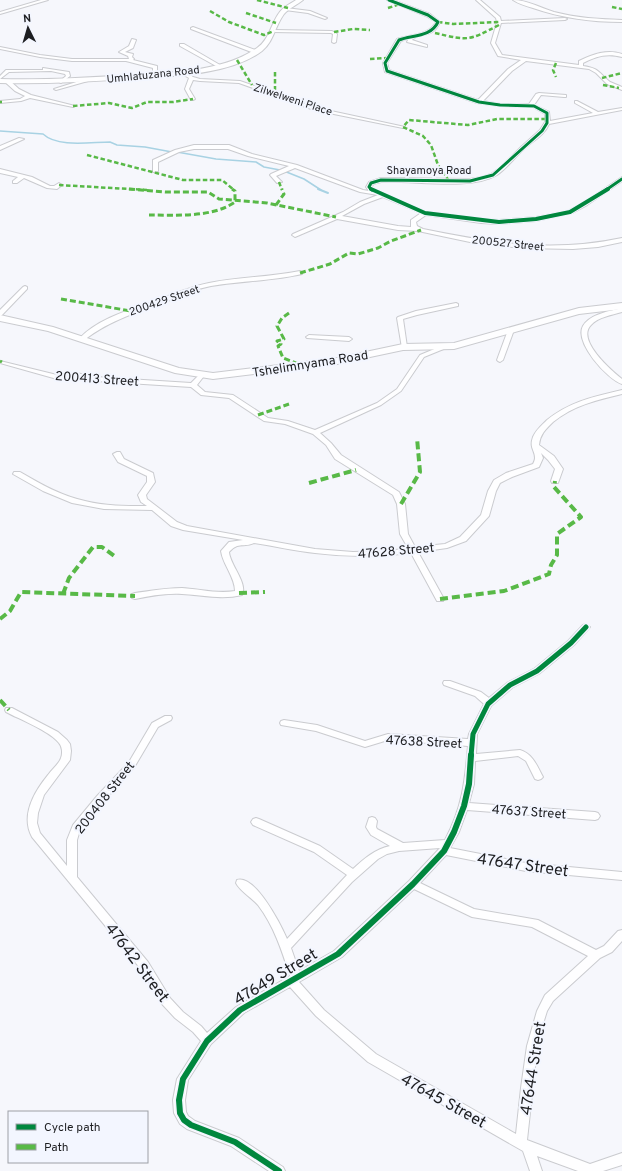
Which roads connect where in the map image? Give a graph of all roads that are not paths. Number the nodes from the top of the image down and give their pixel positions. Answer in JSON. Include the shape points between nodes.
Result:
{"nodes":[{"id":1,"x":46,"y":0,"type":"edge"},
{"id":2,"x":300,"y":0,"type":"edge"},
{"id":3,"x":389,"y":0,"type":"edge"},
{"id":4,"x":478,"y":0,"type":"edge"},
{"id":5,"x":515,"y":0,"type":"edge"},
{"id":6,"x":286,"y":9,"type":"junction"},
{"id":7,"x":0,"y":13,"type":"edge"},
{"id":8,"x":325,"y":18,"type":"dead end"},
{"id":9,"x":580,"y":18,"type":"junction"},
{"id":10,"x":622,"y":21,"type":"edge"},
{"id":11,"x":500,"y":22,"type":"junction"},
{"id":12,"x":193,"y":28,"type":"dead end"},
{"id":13,"x":274,"y":31,"type":"junction"},
{"id":14,"x":413,"y":36,"type":"junction"},
{"id":15,"x":134,"y":40,"type":"dead end"},
{"id":16,"x":334,"y":42,"type":"dead end"},
{"id":17,"x":182,"y":45,"type":"dead end"},
{"id":18,"x":426,"y":46,"type":"dead end"},
{"id":19,"x":0,"y":48,"type":"edge"},
{"id":20,"x":256,"y":52,"type":"junction"},
{"id":21,"x":622,"y":56,"type":"edge"},
{"id":22,"x":507,"y":57,"type":"junction"},
{"id":23,"x":525,"y":58,"type":"junction"},
{"id":24,"x":496,"y":60,"type":"dead end"},
{"id":25,"x":129,"y":61,"type":"junction"},
{"id":26,"x":218,"y":65,"type":"junction"},
{"id":27,"x":581,"y":65,"type":"junction"},
{"id":28,"x":184,"y":73,"type":"junction"},
{"id":29,"x":155,"y":75,"type":"junction"},
{"id":30,"x":191,"y":78,"type":"junction"},
{"id":31,"x":2,"y":80,"type":"edge"},
{"id":32,"x":86,"y":80,"type":"junction"},
{"id":33,"x":61,"y":82,"type":"junction"},
{"id":34,"x":622,"y":89,"type":"edge"},
{"id":35,"x":56,"y":90,"type":"dead end"},
{"id":36,"x":30,"y":96,"type":"junction"},
{"id":37,"x":564,"y":96,"type":"dead end"},
{"id":38,"x":193,"y":99,"type":"dead end"},
{"id":39,"x":2,"y":102,"type":"dead end"},
{"id":40,"x":479,"y":102,"type":"junction"},
{"id":41,"x":577,"y":102,"type":"dead end"},
{"id":42,"x":73,"y":106,"type":"dead end"},
{"id":43,"x":530,"y":106,"type":"junction"},
{"id":44,"x":622,"y":109,"type":"edge"},
{"id":45,"x":598,"y":114,"type":"junction"},
{"id":46,"x":546,"y":123,"type":"junction"},
{"id":47,"x":403,"y":127,"type":"dead end"},
{"id":48,"x":21,"y":139,"type":"dead end"},
{"id":49,"x":0,"y":148,"type":"edge"},
{"id":50,"x":295,"y":166,"type":"junction"},
{"id":51,"x":0,"y":171,"type":"edge"},
{"id":52,"x":155,"y":171,"type":"dead end"},
{"id":53,"x":23,"y":176,"type":"junction"},
{"id":54,"x":622,"y":179,"type":"edge"},
{"id":55,"x":15,"y":182,"type":"dead end"},
{"id":56,"x":279,"y":182,"type":"dead end"},
{"id":57,"x":59,"y":185,"type":"dead end"},
{"id":58,"x":381,"y":195,"type":"junction"},
{"id":59,"x":425,"y":214,"type":"junction"},
{"id":60,"x":336,"y":217,"type":"junction"},
{"id":61,"x":418,"y":229,"type":"junction"},
{"id":62,"x":295,"y":234,"type":"dead end"},
{"id":63,"x":622,"y":240,"type":"edge"},
{"id":64,"x":300,"y":273,"type":"dead end"},
{"id":65,"x":25,"y":288,"type":"dead end"},
{"id":66,"x":456,"y":305,"type":"dead end"},
{"id":67,"x":622,"y":306,"type":"edge"},
{"id":68,"x":622,"y":310,"type":"edge"},
{"id":69,"x":0,"y":314,"type":"edge"},
{"id":70,"x":0,"y":318,"type":"edge"},
{"id":71,"x":511,"y":330,"type":"junction"},
{"id":72,"x":345,"y":333,"type":"dead end"},
{"id":73,"x":309,"y":337,"type":"dead end"},
{"id":74,"x":335,"y":337,"type":"junction"},
{"id":75,"x":82,"y":339,"type":"junction"},
{"id":76,"x":349,"y":339,"type":"dead end"},
{"id":77,"x":404,"y":347,"type":"junction"},
{"id":78,"x":444,"y":347,"type":"junction"},
{"id":79,"x":500,"y":360,"type":"dead end"},
{"id":80,"x":2,"y":362,"type":"dead end"},
{"id":81,"x":201,"y":376,"type":"junction"},
{"id":82,"x":622,"y":382,"type":"edge"},
{"id":83,"x":193,"y":385,"type":"junction"},
{"id":84,"x":622,"y":392,"type":"edge"},
{"id":85,"x":315,"y":433,"type":"junction"},
{"id":86,"x":536,"y":446,"type":"junction"},
{"id":87,"x":117,"y":454,"type":"dead end"},
{"id":88,"x":17,"y":474,"type":"dead end"},
{"id":89,"x":555,"y":481,"type":"dead end"},
{"id":90,"x":155,"y":508,"type":"junction"},
{"id":91,"x":256,"y":540,"type":"junction"},
{"id":92,"x":411,"y":550,"type":"junction"},
{"id":93,"x":135,"y":596,"type":"dead end"},
{"id":94,"x":440,"y":599,"type":"dead end"},
{"id":95,"x":586,"y":627,"type":"dead end"},
{"id":96,"x":446,"y":682,"type":"dead end"},
{"id":97,"x":491,"y":701,"type":"junction"},
{"id":98,"x":9,"y":710,"type":"dead end"},
{"id":99,"x":168,"y":718,"type":"dead end"},
{"id":100,"x":284,"y":723,"type":"dead end"},
{"id":101,"x":473,"y":743,"type":"junction"},
{"id":102,"x":471,"y":758,"type":"junction"},
{"id":103,"x":538,"y":777,"type":"dead end"},
{"id":104,"x":464,"y":806,"type":"junction"},
{"id":105,"x":595,"y":816,"type":"dead end"},
{"id":106,"x":372,"y":820,"type":"dead end"},
{"id":107,"x":256,"y":822,"type":"dead end"},
{"id":108,"x":446,"y":848,"type":"junction"},
{"id":109,"x":403,"y":849,"type":"junction"},
{"id":110,"x":354,"y":875,"type":"junction"},
{"id":111,"x":622,"y":876,"type":"edge"},
{"id":112,"x":72,"y":879,"type":"junction"},
{"id":113,"x":241,"y":883,"type":"dead end"},
{"id":114,"x":413,"y":884,"type":"junction"},
{"id":115,"x":622,"y":934,"type":"edge"},
{"id":116,"x":286,"y":947,"type":"junction"},
{"id":117,"x":596,"y":955,"type":"junction"},
{"id":118,"x":294,"y":979,"type":"junction"},
{"id":119,"x":206,"y":1041,"type":"junction"},
{"id":120,"x":524,"y":1145,"type":"junction"},
{"id":121,"x":622,"y":1159,"type":"edge"},
{"id":122,"x":279,"y":1171,"type":"edge"},
{"id":123,"x":536,"y":1171,"type":"edge"}],
"edges":[{"from":1,"to":7,"type":"street"},
{"from":2,"to":6,"type":"street","name":"Umhlatuzana Road"},
{"from":3,"to":14,"type":"street","via":[[428,15],[438,22],[430,32]]},
{"from":4,"to":11,"type":"street","via":[[495,14]]},
{"from":5,"to":9,"type":"street","via":[[547,13]]},
{"from":6,"to":8,"type":"street","via":[[309,12]]},
{"from":6,"to":13,"type":"street","name":"Umhlatuzana Road"},
{"from":9,"to":10,"type":"street"},
{"from":9,"to":11,"type":"street"},
{"from":11,"to":22,"type":"street","via":[[493,43],[498,54]]},
{"from":12,"to":20,"type":"street"},
{"from":13,"to":16,"type":"street","via":[[329,32],[335,34]]},
{"from":13,"to":20,"type":"street","name":"Umhlatuzana Road","via":[[264,46]]},
{"from":14,"to":18,"type":"street","via":[[409,41]]},
{"from":14,"to":40,"type":"street","via":[[396,44],[384,63],[387,70],[414,82]]},
{"from":15,"to":25,"type":"street","via":[[131,47],[121,52],[130,55],[132,59]]},
{"from":17,"to":26,"type":"street"},
{"from":19,"to":25,"type":"street","via":[[72,60]]},
{"from":20,"to":26,"type":"street","name":"Umhlatuzana Road"},
{"from":21,"to":27,"type":"street","via":[[613,52],[603,53],[581,62]]},
{"from":22,"to":23,"type":"street"},
{"from":22,"to":24,"type":"street"},
{"from":23,"to":27,"type":"street"},
{"from":23,"to":40,"type":"street"},
{"from":25,"to":29,"type":"street","via":[[155,67]]},
{"from":26,"to":28,"type":"street","name":"Umhlatuzana Road"},
{"from":27,"to":34,"type":"street","via":[[595,70],[609,83]]},
{"from":28,"to":29,"type":"street","name":"Umhlatuzana Road"},
{"from":28,"to":30,"type":"street","name":"Zilwelweni Place"},
{"from":29,"to":32,"type":"street","name":"Umhlatuzana Road"},
{"from":30,"to":38,"type":"street","via":[[186,88]]},
{"from":30,"to":47,"type":"street","name":"Zilwelweni Place","via":[[240,82],[316,109]]},
{"from":31,"to":33,"type":"street","name":"Umhlatuzana Road"},
{"from":31,"to":33,"type":"street","via":[[5,72],[49,71],[45,69],[67,72],[68,76]]},
{"from":31,"to":36,"type":"street"},
{"from":32,"to":33,"type":"street","name":"Umhlatuzana Road"},
{"from":32,"to":35,"type":"street"},
{"from":36,"to":39,"type":"street","via":[[21,100]]},
{"from":36,"to":42,"type":"street"},
{"from":37,"to":43,"type":"street","via":[[541,94]]},
{"from":40,"to":43,"type":"street"},
{"from":41,"to":45,"type":"street"},
{"from":43,"to":46,"type":"street","via":[[546,112]]},
{"from":44,"to":45,"type":"street"},
{"from":45,"to":46,"type":"street"},
{"from":46,"to":58,"type":"street","name":"Shayamoya Road","via":[[538,135],[490,177],[460,181],[387,179],[371,183],[369,188]]},
{"from":48,"to":49,"type":"street"},
{"from":50,"to":52,"type":"street","via":[[250,155],[229,146],[194,147],[155,161]]},
{"from":50,"to":56,"type":"street","via":[[273,175]]},
{"from":50,"to":58,"type":"street","via":[[362,191]]},
{"from":51,"to":53,"type":"street"},
{"from":53,"to":55,"type":"street"},
{"from":53,"to":57,"type":"street","via":[[49,187]]},
{"from":54,"to":59,"type":"street","name":"Shayamoya Road","via":[[577,209],[551,217],[487,222]]},
{"from":58,"to":59,"type":"street","name":"Shayamoya Road"},
{"from":58,"to":60,"type":"street"},
{"from":59,"to":61,"type":"street","via":[[413,221],[414,227]]},
{"from":60,"to":61,"type":"street","name":"200527 Street"},
{"from":60,"to":62,"type":"street"},
{"from":61,"to":63,"type":"street","name":"200527 Street","via":[[496,243],[540,247],[590,247]]},
{"from":64,"to":75,"type":"street","name":"200429 Street","via":[[184,290],[103,323]]},
{"from":65,"to":69,"type":"street"},
{"from":66,"to":77,"type":"street","via":[[400,318]]},
{"from":67,"to":71,"type":"street","name":"Tshelimnyama Road","via":[[577,311]]},
{"from":68,"to":82,"type":"street","via":[[590,322],[583,333],[600,364]]},
{"from":70,"to":75,"type":"street","name":"Tshelimnyama Road"},
{"from":71,"to":78,"type":"street","name":"Tshelimnyama Road"},
{"from":71,"to":79,"type":"street"},
{"from":72,"to":74,"type":"street"},
{"from":73,"to":74,"type":"street"},
{"from":74,"to":76,"type":"street"},
{"from":75,"to":81,"type":"street","name":"Tshelimnyama Road","via":[[171,370]]},
{"from":77,"to":78,"type":"street","name":"Tshelimnyama Road"},
{"from":77,"to":81,"type":"street","name":"Tshelimnyama Road","via":[[338,361]]},
{"from":78,"to":85,"type":"street","via":[[422,356],[399,390],[379,404]]},
{"from":80,"to":83,"type":"street","name":"200413 Street","via":[[56,377],[76,375],[96,379]]},
{"from":81,"to":83,"type":"street"},
{"from":83,"to":85,"type":"street","via":[[203,394],[231,396],[266,420],[286,422]]},
{"from":84,"to":86,"type":"street","name":"47628 Street","via":[[582,401],[565,409],[538,434]]},
{"from":85,"to":92,"type":"street","via":[[329,444],[338,457],[396,494],[401,504],[404,534]]},
{"from":86,"to":89,"type":"street","via":[[556,462],[559,469]]},
{"from":86,"to":92,"type":"street","name":"47628 Street","via":[[539,458],[536,465],[497,482],[485,516],[463,539],[447,546]]},
{"from":87,"to":90,"type":"street","name":"47628 Street","via":[[121,460],[148,473],[151,477],[142,495],[144,500]]},
{"from":88,"to":90,"type":"street","via":[[46,490],[76,502],[110,507]]},
{"from":90,"to":91,"type":"street","name":"47628 Street","via":[[180,526]]},
{"from":91,"to":92,"type":"street","name":"47628 Street","via":[[315,551],[353,554]]},
{"from":91,"to":93,"type":"street","via":[[232,544],[225,551],[226,562],[240,587],[239,593],[219,596],[169,591]]},
{"from":92,"to":94,"type":"street"},
{"from":95,"to":97,"type":"street","via":[[571,643],[534,673],[510,685]]},
{"from":96,"to":97,"type":"street"},
{"from":97,"to":101,"type":"street","via":[[475,729]]},
{"from":98,"to":112,"type":"street","via":[[57,735],[64,742],[67,754],[65,760],[34,804],[33,827],[35,834]]},
{"from":99,"to":112,"type":"street","name":"200408 Street","via":[[155,725],[132,764],[76,828],[72,840]]},
{"from":100,"to":101,"type":"street","name":"47638 Street","via":[[317,728],[366,744],[383,737]]},
{"from":101,"to":102,"type":"street"},
{"from":102,"to":103,"type":"street","via":[[520,753],[528,759]]},
{"from":102,"to":104,"type":"street"},
{"from":104,"to":105,"type":"street","name":"47637 Street"},
{"from":104,"to":108,"type":"street"},
{"from":106,"to":109,"type":"street","via":[[371,827],[374,832]]},
{"from":107,"to":110,"type":"street","via":[[317,849]]},
{"from":108,"to":109,"type":"street","name":"47647 Street"},
{"from":108,"to":111,"type":"street","name":"47647 Street","via":[[519,866]]},
{"from":108,"to":114,"type":"street","name":"47649 Street"},
{"from":109,"to":110,"type":"street","name":"47647 Street","via":[[381,852]]},
{"from":110,"to":116,"type":"street","name":"47647 Street"},
{"from":112,"to":119,"type":"street","name":"47642 Street","via":[[144,965],[166,1001],[196,1028]]},
{"from":113,"to":116,"type":"street","via":[[260,899]]},
{"from":114,"to":117,"type":"street","via":[[472,913],[534,923]]},
{"from":114,"to":118,"type":"street","name":"47649 Street","via":[[338,954]]},
{"from":115,"to":117,"type":"street","name":"47644 Street","via":[[608,949]]},
{"from":116,"to":118,"type":"street"},
{"from":117,"to":120,"type":"street","name":"47644 Street","via":[[549,998],[541,1011],[528,1081]]},
{"from":118,"to":119,"type":"street","name":"47649 Street","via":[[240,1010]]},
{"from":118,"to":120,"type":"street","name":"47645 Street","via":[[320,1014],[372,1058]]},
{"from":119,"to":122,"type":"street","name":"47649 Street","via":[[183,1079],[179,1100],[180,1113],[191,1125],[235,1142]]},
{"from":120,"to":121,"type":"street","name":"47645 Street","via":[[590,1170]]},
{"from":120,"to":123,"type":"street"}]}
